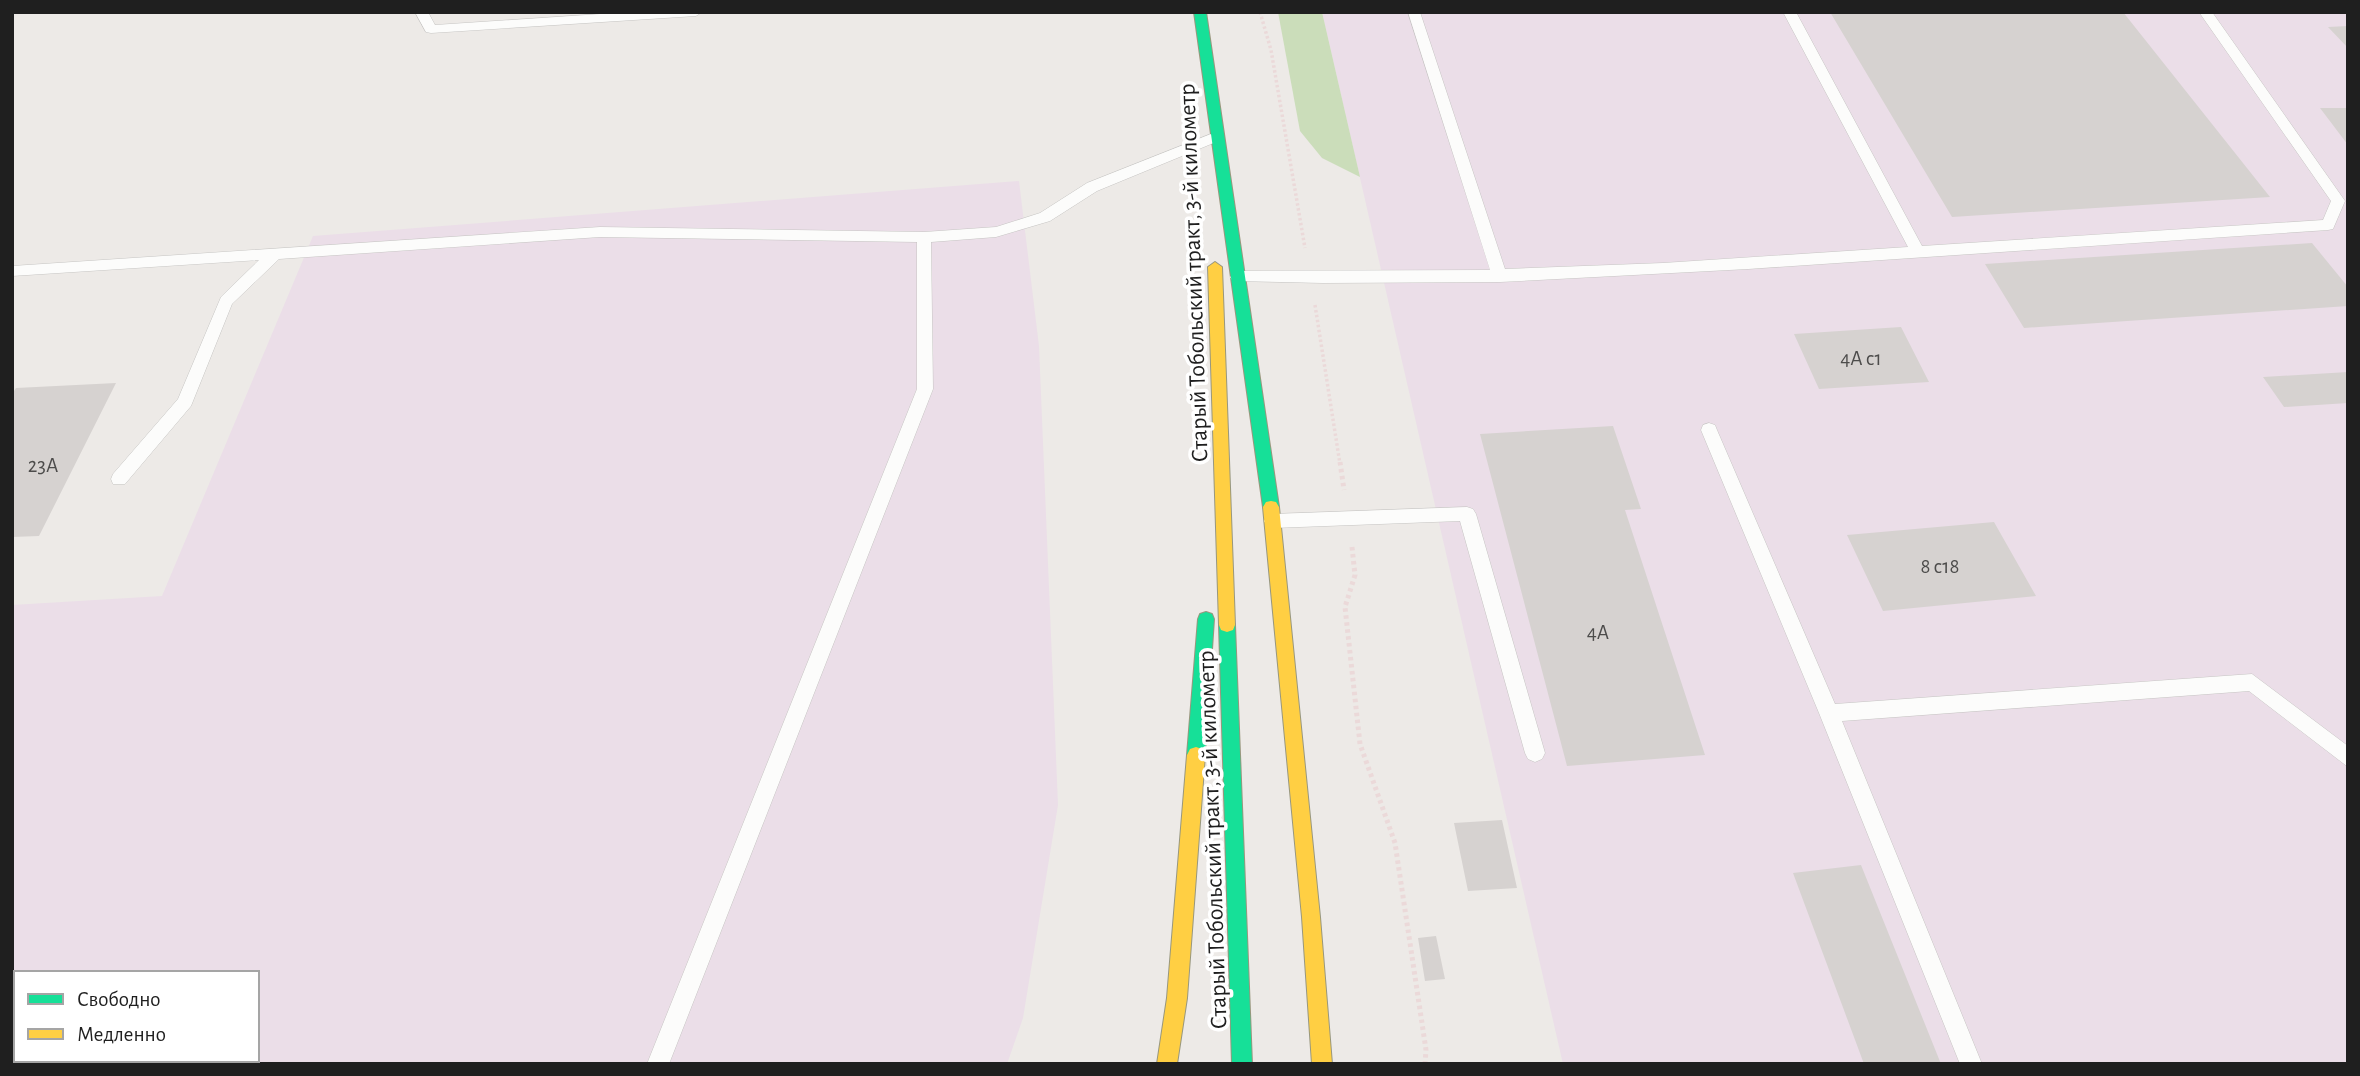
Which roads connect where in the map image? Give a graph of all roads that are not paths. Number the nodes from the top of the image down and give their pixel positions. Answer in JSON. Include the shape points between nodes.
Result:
{"nodes":[{"id":1,"x":421,"y":12,"type":"edge"},
{"id":2,"x":696,"y":12,"type":"edge"},
{"id":3,"x":1200,"y":12,"type":"edge"},
{"id":4,"x":1414,"y":12,"type":"edge"},
{"id":5,"x":1789,"y":12,"type":"edge"},
{"id":6,"x":2205,"y":12,"type":"edge"},
{"id":7,"x":1208,"y":66,"type":"junction"},
{"id":8,"x":1211,"y":139,"type":"junction"},
{"id":9,"x":1214,"y":223,"type":"dead end"},
{"id":10,"x":924,"y":237,"type":"junction"},
{"id":11,"x":1215,"y":251,"type":"dead end"},
{"id":12,"x":277,"y":252,"type":"junction"},
{"id":13,"x":1918,"y":252,"type":"junction"},
{"id":14,"x":12,"y":271,"type":"edge"},
{"id":15,"x":1500,"y":276,"type":"junction"},
{"id":16,"x":1238,"y":278,"type":"junction"},
{"id":17,"x":1220,"y":418,"type":"junction"},
{"id":18,"x":1709,"y":430,"type":"dead end"},
{"id":19,"x":119,"y":479,"type":"dead end"},
{"id":20,"x":1273,"y":521,"type":"junction"},
{"id":21,"x":1209,"y":571,"type":"dead end"},
{"id":22,"x":1207,"y":599,"type":"dead end"},
{"id":23,"x":1829,"y":713,"type":"junction"},
{"id":24,"x":1535,"y":753,"type":"dead end"},
{"id":25,"x":2348,"y":758,"type":"edge"},
{"id":26,"x":1311,"y":917,"type":"junction"},
{"id":27,"x":1336,"y":1024,"type":"dead end"},
{"id":28,"x":658,"y":1064,"type":"edge"},
{"id":29,"x":1167,"y":1064,"type":"edge"},
{"id":30,"x":1242,"y":1064,"type":"edge"},
{"id":31,"x":1322,"y":1064,"type":"edge"},
{"id":32,"x":1971,"y":1064,"type":"edge"}],
"edges":[{"from":1,"to":2,"type":"lane","via":[[431,29]]},
{"from":3,"to":7,"type":"street"},
{"from":4,"to":15,"type":"lane"},
{"from":5,"to":13,"type":"lane"},
{"from":6,"to":13,"type":"lane","via":[[2338,201],[2328,225]]},
{"from":7,"to":8,"type":"street","name":"Старый Тобольский тракт, 3-й километр"},
{"from":7,"to":16,"type":"street","name":"Старый Тобольский тракт, 3-й километр"},
{"from":8,"to":9,"type":"street","name":"Старый Тобольский тракт, 3-й километр"},
{"from":8,"to":10,"type":"lane","via":[[1092,187],[1045,217],[996,232]]},
{"from":10,"to":12,"type":"lane","via":[[600,232]]},
{"from":10,"to":28,"type":"lane","via":[[925,389]]},
{"from":11,"to":17,"type":"street","name":"Старый Тобольский тракт, 3-й километр"},
{"from":12,"to":14,"type":"lane"},
{"from":12,"to":19,"type":"lane","via":[[226,301],[185,402]]},
{"from":13,"to":15,"type":"lane"},
{"from":15,"to":16,"type":"lane"},
{"from":16,"to":20,"type":"street","name":"Старый Тобольский тракт, 3-й километр"},
{"from":17,"to":21,"type":"street"},
{"from":17,"to":30,"type":"street","name":"Старый Тобольский тракт, 3-й километр"},
{"from":18,"to":23,"type":"lane"},
{"from":20,"to":24,"type":"lane","via":[[1467,514]]},
{"from":20,"to":26,"type":"street","name":"Старый Тобольский тракт, 3-й километр"},
{"from":22,"to":29,"type":"street","via":[[1177,998]]},
{"from":23,"to":25,"type":"lane","via":[[2252,682]]},
{"from":23,"to":32,"type":"lane"},
{"from":26,"to":27,"type":"street"},
{"from":26,"to":31,"type":"street","name":"Старый Тобольский тракт, 3-й километр"}]}
